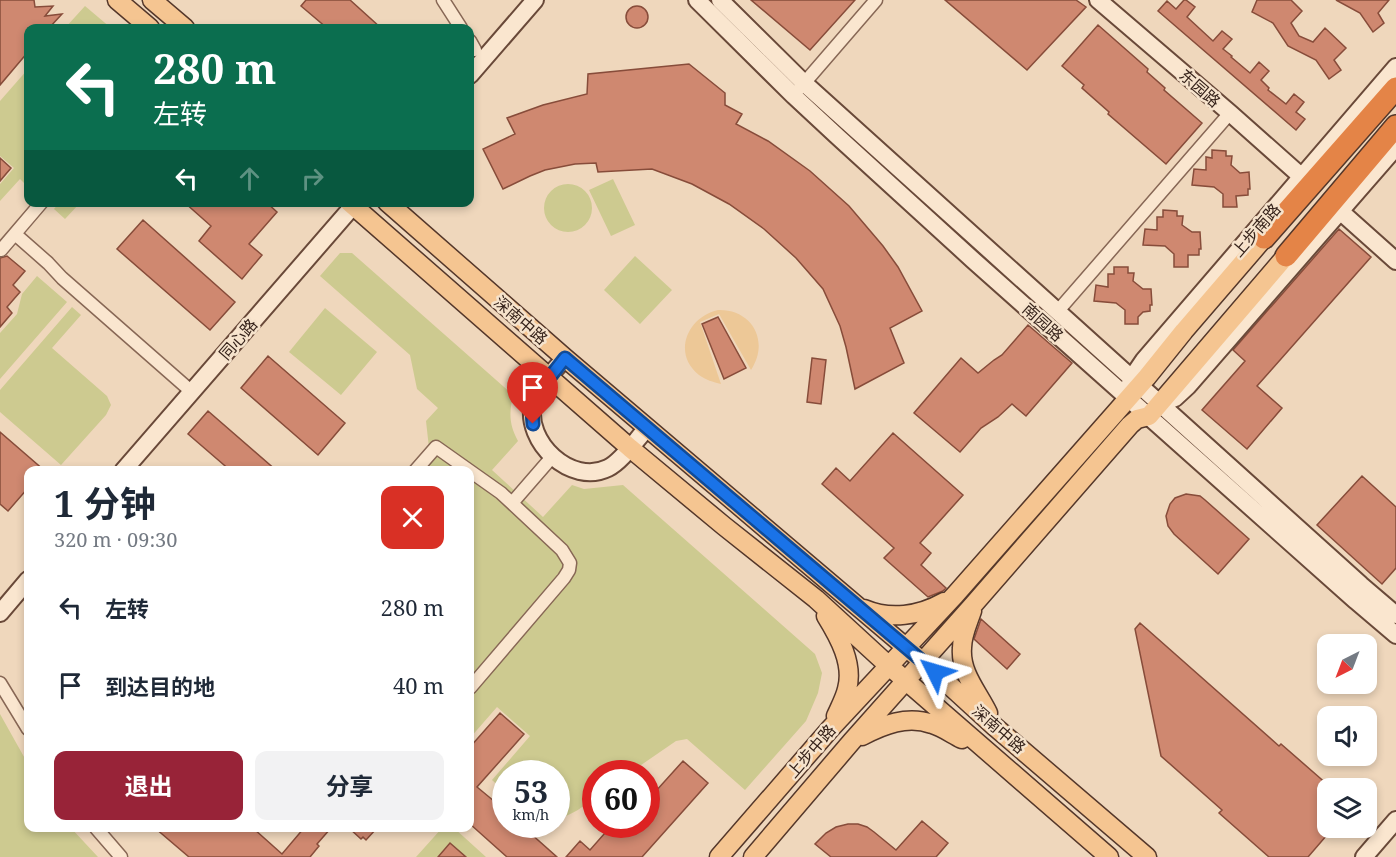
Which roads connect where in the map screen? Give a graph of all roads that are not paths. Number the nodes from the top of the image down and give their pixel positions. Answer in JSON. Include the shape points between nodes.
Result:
{"nodes":[{"id":1,"x":117,"y":0,"type":"edge"},
{"id":2,"x":152,"y":0,"type":"edge"},
{"id":3,"x":443,"y":0,"type":"edge"},
{"id":4,"x":535,"y":0,"type":"edge"},
{"id":5,"x":697,"y":0,"type":"edge"},
{"id":6,"x":720,"y":0,"type":"edge"},
{"id":7,"x":876,"y":0,"type":"edge"},
{"id":8,"x":1098,"y":0,"type":"edge"},
{"id":9,"x":145,"y":24,"type":"edge"},
{"id":10,"x":180,"y":24,"type":"edge"},
{"id":11,"x":458,"y":24,"type":"edge"},
{"id":12,"x":1396,"y":67,"type":"edge"},
{"id":13,"x":474,"y":70,"type":"edge"},
{"id":14,"x":1396,"y":88,"type":"edge"},
{"id":15,"x":799,"y":90,"type":"junction"},
{"id":16,"x":1230,"y":113,"type":"junction"},
{"id":17,"x":1396,"y":126,"type":"edge"},
{"id":18,"x":1396,"y":147,"type":"edge"},
{"id":19,"x":1302,"y":177,"type":"junction"},
{"id":20,"x":38,"y":207,"type":"edge"},
{"id":21,"x":348,"y":207,"type":"edge"},
{"id":22,"x":354,"y":207,"type":"edge"},
{"id":23,"x":393,"y":207,"type":"edge"},
{"id":24,"x":1340,"y":211,"type":"junction"},
{"id":25,"x":15,"y":234,"type":"junction"},
{"id":26,"x":1264,"y":238,"type":"joint"},
{"id":27,"x":1,"y":250,"type":"edge"},
{"id":28,"x":1286,"y":256,"type":"joint"},
{"id":29,"x":1396,"y":261,"type":"edge"},
{"id":30,"x":1057,"y":312,"type":"junction"},
{"id":31,"x":565,"y":358,"type":"junction"},
{"id":32,"x":549,"y":377,"type":"junction"},
{"id":33,"x":1133,"y":387,"type":"junction"},
{"id":34,"x":192,"y":392,"type":"junction"},
{"id":35,"x":1154,"y":410,"type":"junction"},
{"id":36,"x":646,"y":428,"type":"junction"},
{"id":37,"x":630,"y":447,"type":"junction"},
{"id":38,"x":552,"y":457,"type":"junction"},
{"id":39,"x":127,"y":466,"type":"edge"},
{"id":40,"x":419,"y":466,"type":"edge"},
{"id":41,"x":463,"y":466,"type":"edge"},
{"id":42,"x":474,"y":474,"type":"edge"},
{"id":43,"x":512,"y":503,"type":"junction"},
{"id":44,"x":24,"y":585,"type":"edge"},
{"id":45,"x":955,"y":595,"type":"junction"},
{"id":46,"x":816,"y":599,"type":"junction"},
{"id":47,"x":849,"y":600,"type":"junction"},
{"id":48,"x":974,"y":604,"type":"junction"},
{"id":49,"x":1393,"y":606,"type":"edge"},
{"id":50,"x":0,"y":613,"type":"edge"},
{"id":51,"x":1396,"y":635,"type":"edge"},
{"id":52,"x":906,"y":648,"type":"junction"},
{"id":53,"x":922,"y":662,"type":"junction"},
{"id":54,"x":889,"y":666,"type":"junction"},
{"id":55,"x":906,"y":680,"type":"junction"},
{"id":56,"x":0,"y":683,"type":"edge"},
{"id":57,"x":474,"y":683,"type":"edge"},
{"id":58,"x":24,"y":722,"type":"edge"},
{"id":59,"x":994,"y":726,"type":"junction"},
{"id":60,"x":830,"y":729,"type":"junction"},
{"id":61,"x":852,"y":741,"type":"junction"},
{"id":62,"x":986,"y":751,"type":"junction"},
{"id":63,"x":1396,"y":820,"type":"edge"},
{"id":64,"x":99,"y":832,"type":"edge"},
{"id":65,"x":121,"y":857,"type":"edge"},
{"id":66,"x":719,"y":857,"type":"edge"},
{"id":67,"x":753,"y":857,"type":"edge"},
{"id":68,"x":1109,"y":857,"type":"edge"},
{"id":69,"x":1147,"y":857,"type":"edge"},
{"id":70,"x":1364,"y":857,"type":"edge"}],
"edges":[{"from":1,"to":9,"type":"main road"},
{"from":2,"to":10,"type":"main road"},
{"from":3,"to":11,"type":"street"},
{"from":4,"to":13,"type":"street"},
{"from":5,"to":15,"type":"street","name":"南园路"},
{"from":6,"to":15,"type":"street","name":"南园路"},
{"from":7,"to":15,"type":"street"},
{"from":8,"to":16,"type":"street","name":"东园路"},
{"from":12,"to":19,"type":"street","name":"上步南路"},
{"from":14,"to":26,"type":"highway"},
{"from":15,"to":30,"type":"street","name":"南园路"},
{"from":15,"to":33,"type":"street","name":"南园路","via":[[973,260]]},
{"from":16,"to":19,"type":"street","name":"东园路"},
{"from":16,"to":30,"type":"street"},
{"from":17,"to":28,"type":"highway"},
{"from":18,"to":24,"type":"street"},
{"from":19,"to":33,"type":"street","name":"上步南路","via":[[1144,360]]},
{"from":20,"to":25,"type":"street"},
{"from":21,"to":34,"type":"street","name":"同心路"},
{"from":22,"to":32,"type":"main road","name":"深南中路"},
{"from":23,"to":31,"type":"main road","name":"深南中路"},
{"from":24,"to":29,"type":"street"},
{"from":24,"to":35,"type":"street","via":[[1188,386]]},
{"from":25,"to":27,"type":"street"},
{"from":25,"to":34,"type":"street"},
{"from":26,"to":33,"type":"main road","name":"上步南路"},
{"from":28,"to":35,"type":"main road"},
{"from":30,"to":33,"type":"street","name":"南园路"},
{"from":31,"to":32,"type":"street"},
{"from":31,"to":36,"type":"main road","name":"深南中路"},
{"from":32,"to":37,"type":"main road","name":"深南中路"},
{"from":32,"to":38,"type":"street","via":[[535,396],[532,413],[536,434]]},
{"from":33,"to":35,"type":"street","name":"南园路"},
{"from":33,"to":45,"type":"main road","name":"上步南路"},
{"from":34,"to":39,"type":"street","name":"同心路"},
{"from":35,"to":48,"type":"main road","via":[[1130,425]]},
{"from":35,"to":49,"type":"street","name":"南园路"},
{"from":35,"to":51,"type":"street","name":"南园路"},
{"from":36,"to":37,"type":"street"},
{"from":36,"to":47,"type":"main road","name":"深南中路"},
{"from":37,"to":38,"type":"street","via":[[611,466],[596,471],[568,467]]},
{"from":37,"to":46,"type":"main road","name":"深南中路"},
{"from":38,"to":43,"type":"street"},
{"from":40,"to":41,"type":"street","via":[[436,447]]},
{"from":42,"to":43,"type":"street"},
{"from":43,"to":57,"type":"street","via":[[568,557],[569,570]]},
{"from":44,"to":50,"type":"street"},
{"from":45,"to":47,"type":"main road","via":[[926,610],[896,616],[870,612]]},
{"from":45,"to":52,"type":"main road","name":"上步南路"},
{"from":46,"to":54,"type":"main road","name":"深南中路"},
{"from":46,"to":60,"type":"main road","via":[[836,631],[847,660],[847,688]]},
{"from":47,"to":52,"type":"main road","name":"深南中路"},
{"from":48,"to":53,"type":"main road"},
{"from":48,"to":59,"type":"main road","via":[[964,634],[962,659]]},
{"from":52,"to":53,"type":"main road","name":"深南中路"},
{"from":52,"to":54,"type":"main road","name":"上步中路"},
{"from":53,"to":55,"type":"main road","name":"上步中路"},
{"from":53,"to":59,"type":"main road","name":"深南中路"},
{"from":54,"to":55,"type":"main road","name":"深南中路"},
{"from":54,"to":60,"type":"main road","name":"上步中路"},
{"from":55,"to":61,"type":"main road","name":"上步中路"},
{"from":55,"to":62,"type":"main road","name":"深南中路"},
{"from":56,"to":58,"type":"street"},
{"from":59,"to":69,"type":"main road","name":"深南中路"},
{"from":60,"to":66,"type":"main road","name":"上步中路"},
{"from":61,"to":62,"type":"main road","via":[[883,726],[916,720],[931,723]]},
{"from":61,"to":67,"type":"main road","name":"上步中路"},
{"from":62,"to":68,"type":"main road","name":"深南中路"},
{"from":63,"to":70,"type":"street"},
{"from":64,"to":65,"type":"street"}]}
